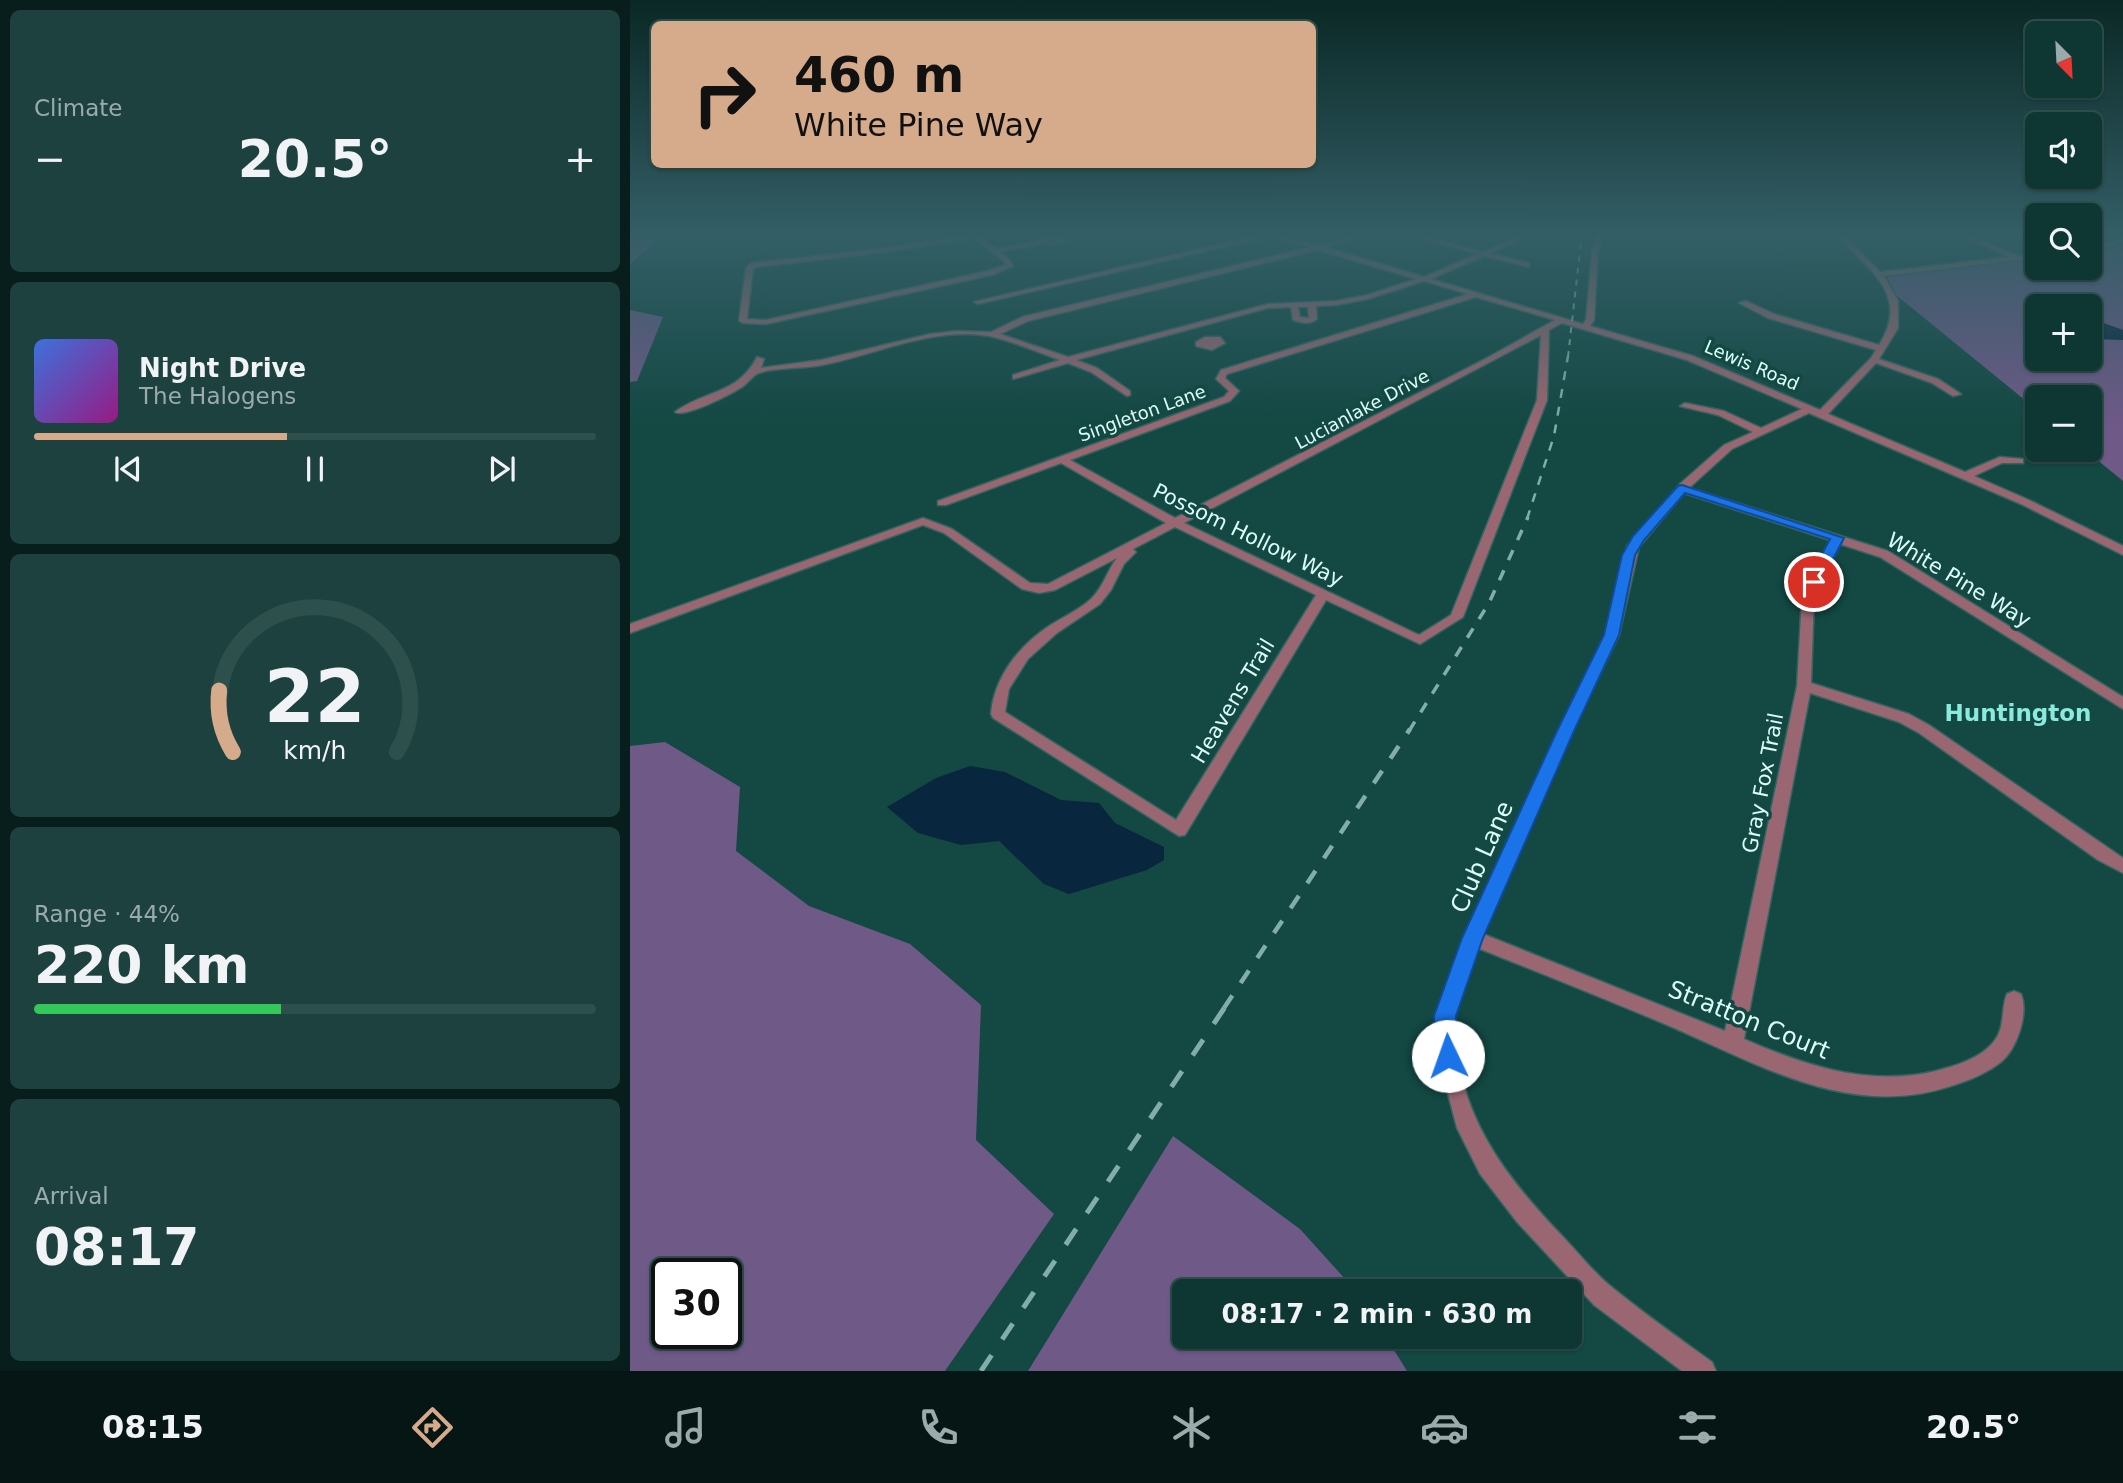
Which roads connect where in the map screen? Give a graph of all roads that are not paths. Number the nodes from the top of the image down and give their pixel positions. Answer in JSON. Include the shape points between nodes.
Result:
{"nodes":[{"id":1,"x":746,"y":297,"type":"edge"},
{"id":2,"x":876,"y":297,"type":"edge"},
{"id":3,"x":1000,"y":297,"type":"edge"},
{"id":4,"x":1112,"y":297,"type":"edge"},
{"id":5,"x":1367,"y":297,"type":"edge"},
{"id":6,"x":1466,"y":297,"type":"edge"},
{"id":7,"x":1486,"y":297,"type":"edge"},
{"id":8,"x":1592,"y":297,"type":"edge"},
{"id":9,"x":1892,"y":297,"type":"edge"},
{"id":10,"x":978,"y":302,"type":"dead end"},
{"id":11,"x":1744,"y":303,"type":"dead end"},
{"id":12,"x":1294,"y":304,"type":"junction"},
{"id":13,"x":1312,"y":304,"type":"junction"},
{"id":14,"x":1563,"y":319,"type":"junction"},
{"id":15,"x":1586,"y":326,"type":"junction"},
{"id":16,"x":1185,"y":328,"type":"junction"},
{"id":17,"x":1545,"y":329,"type":"junction"},
{"id":18,"x":993,"y":334,"type":"junction"},
{"id":19,"x":1205,"y":340,"type":"dead end"},
{"id":20,"x":1882,"y":349,"type":"junction"},
{"id":21,"x":760,"y":359,"type":"dead end"},
{"id":22,"x":1874,"y":360,"type":"junction"},
{"id":23,"x":1072,"y":361,"type":"junction"},
{"id":24,"x":756,"y":371,"type":"junction"},
{"id":25,"x":1016,"y":377,"type":"dead end"},
{"id":26,"x":1127,"y":393,"type":"dead end"},
{"id":27,"x":1956,"y":394,"type":"dead end"},
{"id":28,"x":1685,"y":406,"type":"dead end"},
{"id":29,"x":680,"y":412,"type":"dead end"},
{"id":30,"x":1816,"y":412,"type":"junction"},
{"id":31,"x":1760,"y":431,"type":"junction"},
{"id":32,"x":1061,"y":459,"type":"junction"},
{"id":33,"x":2019,"y":461,"type":"dead end"},
{"id":34,"x":1966,"y":476,"type":"junction"},
{"id":35,"x":1682,"y":489,"type":"junction"},
{"id":36,"x":942,"y":503,"type":"dead end"},
{"id":37,"x":1180,"y":526,"type":"junction"},
{"id":38,"x":1837,"y":538,"type":"junction"},
{"id":39,"x":2123,"y":551,"type":"edge"},
{"id":40,"x":1323,"y":594,"type":"junction"},
{"id":41,"x":630,"y":629,"type":"edge"},
{"id":42,"x":1804,"y":686,"type":"junction"},
{"id":43,"x":2123,"y":704,"type":"edge"},
{"id":44,"x":2123,"y":866,"type":"edge"},
{"id":45,"x":1472,"y":938,"type":"junction"},
{"id":46,"x":2014,"y":1000,"type":"dead end"},
{"id":47,"x":1733,"y":1041,"type":"junction"},
{"id":48,"x":1703,"y":1371,"type":"edge"}],
"edges":[{"from":1,"to":2,"type":"street","via":[[743,321],[766,322]]},
{"from":3,"to":10,"type":"street"},
{"from":4,"to":18,"type":"street","via":[[1034,316]]},
{"from":5,"to":13,"type":"street"},
{"from":6,"to":32,"type":"street","name":"Singleton Lane","via":[[1224,372],[1220,379],[1234,391],[1227,399]]},
{"from":7,"to":14,"type":"street","name":"Lewis Road"},
{"from":8,"to":15,"type":"street"},
{"from":9,"to":20,"type":"street","name":"Club Lane","via":[[1894,328]]},
{"from":11,"to":20,"type":"street","via":[[1771,316]]},
{"from":12,"to":13,"type":"street"},
{"from":12,"to":13,"type":"street","via":[[1298,319],[1313,319]]},
{"from":12,"to":16,"type":"street","via":[[1268,306]]},
{"from":14,"to":15,"type":"street","name":"Lewis Road"},
{"from":14,"to":17,"type":"street","name":"Lucianlake Drive"},
{"from":15,"to":30,"type":"street","name":"Lewis Road","via":[[1690,358]]},
{"from":16,"to":19,"type":"street"},
{"from":16,"to":23,"type":"street"},
{"from":17,"to":37,"type":"street","name":"Lucianlake Drive"},
{"from":17,"to":40,"type":"street","name":"Possom Hollow Way","via":[[1542,400],[1457,617],[1420,640]]},
{"from":18,"to":23,"type":"street"},
{"from":18,"to":24,"type":"street","via":[[939,335],[821,363]]},
{"from":20,"to":22,"type":"street","name":"Club Lane"},
{"from":21,"to":24,"type":"street"},
{"from":22,"to":27,"type":"street","via":[[1935,381]]},
{"from":22,"to":30,"type":"street","name":"Club Lane"},
{"from":23,"to":25,"type":"street"},
{"from":23,"to":26,"type":"street","via":[[1099,372]]},
{"from":24,"to":29,"type":"street","via":[[740,384]]},
{"from":28,"to":31,"type":"street","via":[[1713,411]]},
{"from":30,"to":31,"type":"street","name":"Club Lane"},
{"from":30,"to":34,"type":"street","name":"Lewis Road"},
{"from":31,"to":35,"type":"street","name":"Club Lane","via":[[1728,447]]},
{"from":32,"to":36,"type":"street","name":"Singleton Lane"},
{"from":32,"to":37,"type":"street","name":"Possom Hollow Way"},
{"from":33,"to":34,"type":"street","via":[[2000,460]]},
{"from":34,"to":39,"type":"street","name":"Lewis Road"},
{"from":35,"to":38,"type":"street","name":"White Pine Way"},
{"from":35,"to":45,"type":"street","name":"Club Lane","via":[[1633,546],[1612,635]]},
{"from":37,"to":40,"type":"street","name":"Possom Hollow Way"},
{"from":37,"to":40,"type":"street","name":"Heavens Trail","via":[[1122,557],[1103,594],[1032,646],[1004,684],[998,706],[998,714],[1179,830]]},
{"from":37,"to":41,"type":"street","via":[[1039,589],[1027,586],[936,524],[923,521]]},
{"from":38,"to":42,"type":"street","name":"Gray Fox Trail","via":[[1808,597]]},
{"from":38,"to":43,"type":"street","name":"White Pine Way","via":[[1897,561]]},
{"from":42,"to":44,"type":"street","via":[[1924,729]]},
{"from":42,"to":47,"type":"street","name":"Gray Fox Trail"},
{"from":45,"to":47,"type":"street","name":"Stratton Court"},
{"from":45,"to":48,"type":"street","name":"Club Lane","via":[[1445,1016],[1448,1056],[1468,1128],[1488,1166],[1525,1214],[1603,1296]]},
{"from":46,"to":47,"type":"street","name":"Stratton Court","via":[[2006,1044],[1988,1060],[1950,1078],[1912,1087],[1836,1083],[1792,1069]]}]}
